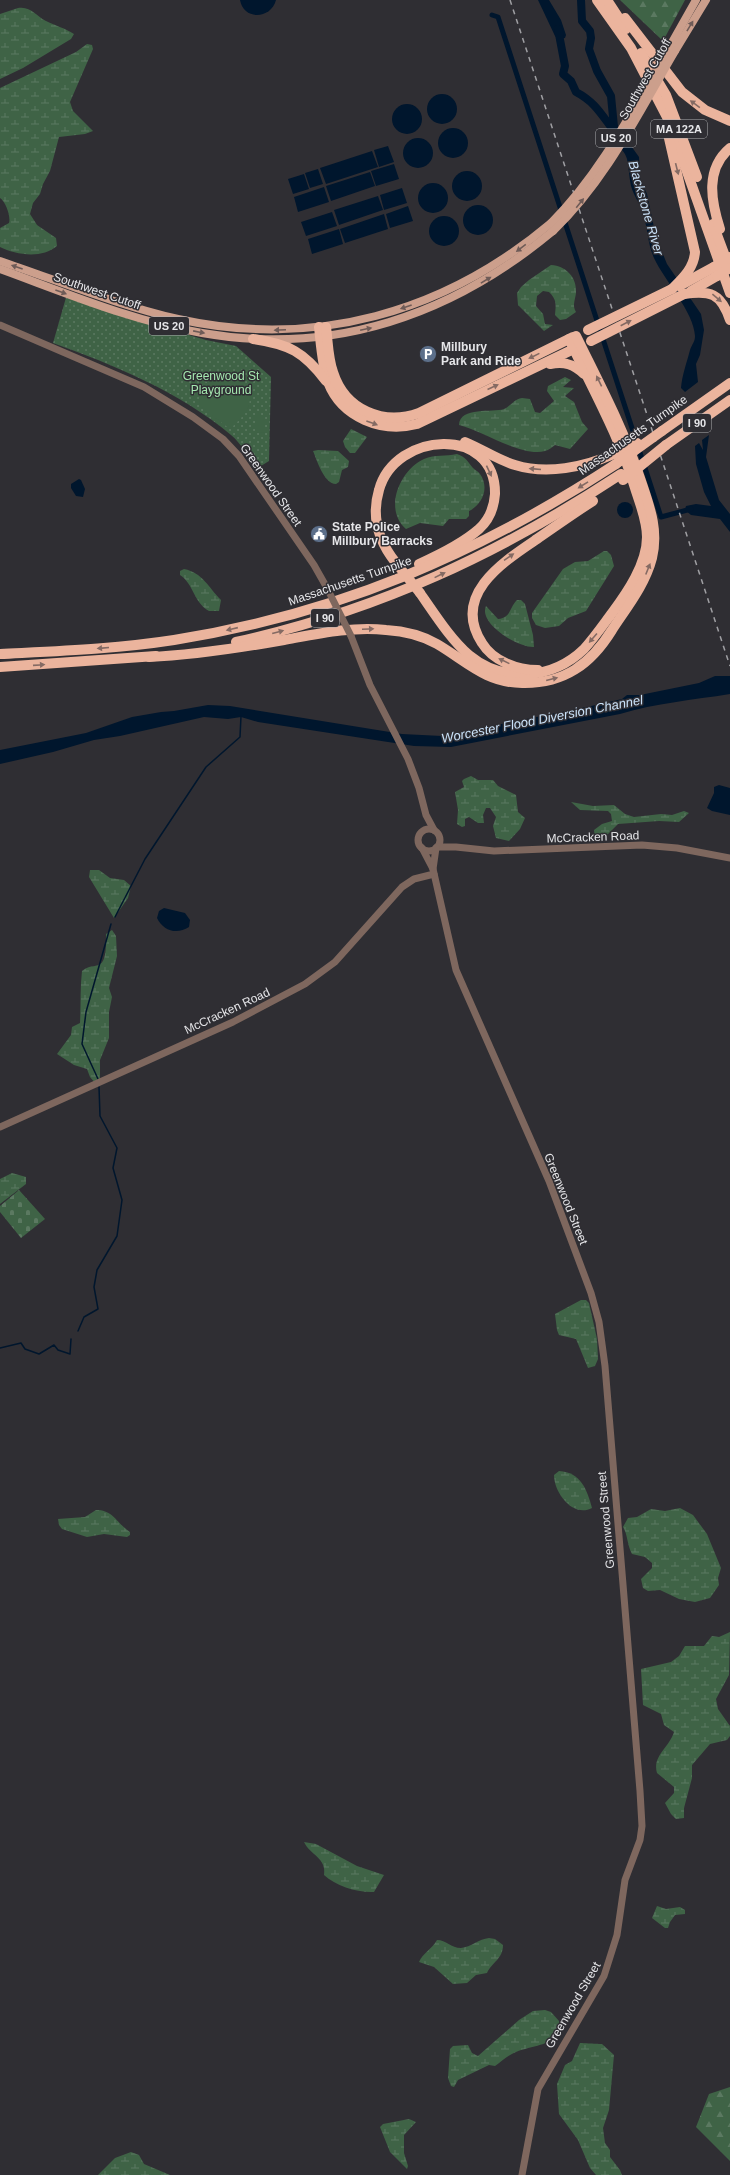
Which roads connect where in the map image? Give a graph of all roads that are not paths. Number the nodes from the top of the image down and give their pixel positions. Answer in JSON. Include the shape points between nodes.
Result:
{"nodes":[{"id":1,"x":597,"y":0,"type":"edge"},
{"id":2,"x":608,"y":0,"type":"edge"},
{"id":3,"x":696,"y":0,"type":"edge"},
{"id":4,"x":706,"y":0,"type":"edge"},
{"id":5,"x":672,"y":48,"type":"junction"},
{"id":6,"x":661,"y":104,"type":"junction"},
{"id":7,"x":730,"y":121,"type":"edge"},
{"id":8,"x":730,"y":148,"type":"edge"},
{"id":9,"x":730,"y":257,"type":"edge"},
{"id":10,"x":0,"y":261,"type":"edge"},
{"id":11,"x":730,"y":264,"type":"edge"},
{"id":12,"x":730,"y":268,"type":"edge"},
{"id":13,"x":0,"y":269,"type":"edge"},
{"id":14,"x":716,"y":272,"type":"junction"},
{"id":15,"x":688,"y":287,"type":"junction"},
{"id":16,"x":730,"y":294,"type":"edge"},
{"id":17,"x":730,"y":320,"type":"edge"},
{"id":18,"x":0,"y":325,"type":"edge"},
{"id":19,"x":323,"y":331,"type":"junction"},
{"id":20,"x":572,"y":337,"type":"junction"},
{"id":21,"x":253,"y":339,"type":"junction"},
{"id":22,"x":577,"y":348,"type":"junction"},
{"id":23,"x":540,"y":366,"type":"junction"},
{"id":24,"x":587,"y":376,"type":"junction"},
{"id":25,"x":727,"y":385,"type":"edge"},
{"id":26,"x":333,"y":391,"type":"junction"},
{"id":27,"x":729,"y":400,"type":"edge"},
{"id":28,"x":615,"y":459,"type":"junction"},
{"id":29,"x":622,"y":477,"type":"junction"},
{"id":30,"x":394,"y":565,"type":"junction"},
{"id":31,"x":417,"y":594,"type":"junction"},
{"id":32,"x":338,"y":601,"type":"junction"},
{"id":33,"x":0,"y":654,"type":"edge"},
{"id":34,"x":150,"y":656,"type":"junction"},
{"id":35,"x":555,"y":667,"type":"junction"},
{"id":36,"x":0,"y":668,"type":"edge"},
{"id":37,"x":487,"y":675,"type":"junction"},
{"id":38,"x":426,"y":815,"type":"junction"},
{"id":39,"x":422,"y":832,"type":"junction"},
{"id":40,"x":437,"y":833,"type":"junction"},
{"id":41,"x":456,"y":847,"type":"junction"},
{"id":42,"x":422,"y":848,"type":"junction"},
{"id":43,"x":436,"y":848,"type":"junction"},
{"id":44,"x":730,"y":858,"type":"edge"},
{"id":45,"x":433,"y":872,"type":"junction"},
{"id":46,"x":0,"y":1127,"type":"edge"},
{"id":47,"x":522,"y":2175,"type":"edge"}],
"edges":[{"from":1,"to":6,"type":"highway","number":"MA 122A","via":[[631,48]]},
{"from":7,"to":2,"type":"highway","one_way":true,"via":[[706,110],[682,92]]},
{"from":2,"to":12,"type":"highway","number":"MA 122A","via":[[666,95]]},
{"from":3,"to":5,"type":"main road","name":"Southwest Cutoff","number":"US 20"},
{"from":5,"to":4,"type":"main road","name":"Southwest Cutoff","number":"US 20","one_way":true},
{"from":5,"to":19,"type":"main road","name":"Southwest Cutoff","number":"US 20","bridge":true,"via":[[602,175],[574,210],[502,271],[432,308],[372,328]]},
{"from":6,"to":15,"type":"highway","one_way":true,"via":[[695,243],[695,258]]},
{"from":6,"to":16,"type":"highway","number":"MA 122A","via":[[680,150]]},
{"from":8,"to":11,"type":"highway","via":[[716,166],[712,188],[713,210]]},
{"from":9,"to":14,"type":"highway","bridge":true},
{"from":19,"to":10,"type":"main road","name":"Southwest Cutoff","number":"US 20","one_way":true,"via":[[254,330],[192,322],[124,304]]},
{"from":12,"to":14,"type":"highway","bridge":true},
{"from":13,"to":21,"type":"main road","name":"Southwest Cutoff","number":"US 20","one_way":true,"via":[[143,319],[202,333]]},
{"from":14,"to":15,"type":"highway"},
{"from":15,"to":17,"type":"highway","one_way":true,"via":[[713,294],[724,306]]},
{"from":15,"to":20,"type":"highway","bridge":true,"via":[[672,289]]},
{"from":22,"to":15,"type":"highway","one_way":true,"bridge":true},
{"from":18,"to":38,"type":"street","name":"Greenwood Street","bridge":true,"via":[[144,387],[193,417],[223,439],[239,456],[327,588],[351,636],[370,685],[402,747],[419,787]]},
{"from":20,"to":19,"type":"highway","one_way":true,"via":[[419,413],[394,419],[379,417],[362,410],[343,393],[333,372]]},
{"from":19,"to":21,"type":"main road","name":"Southwest Cutoff","number":"US 20","via":[[276,339]]},
{"from":19,"to":26,"type":"highway","via":[[325,369]]},
{"from":20,"to":22,"type":"highway"},
{"from":21,"to":26,"type":"highway","via":[[275,342],[303,355],[315,366]]},
{"from":22,"to":23,"type":"highway"},
{"from":22,"to":24,"type":"highway"},
{"from":37,"to":22,"type":"highway","one_way":true,"via":[[503,681],[534,683],[563,676],[586,662],[603,645],[630,604],[651,562],[655,535],[651,509],[622,428]]},
{"from":23,"to":24,"type":"highway","via":[[567,363]]},
{"from":26,"to":23,"type":"highway","one_way":true,"via":[[348,410],[370,423],[384,427],[404,427],[417,424],[469,397]]},
{"from":24,"to":35,"type":"highway","one_way":true,"via":[[621,445],[643,514],[647,539],[642,562],[617,607],[583,649]]},
{"from":25,"to":28,"type":"highway","name":"Massachusetts Turnpike","number":"I 90","bridge":true,"via":[[662,431]]},
{"from":27,"to":29,"type":"highway","name":"Massachusetts Turnpike","number":"I 90","bridge":true},
{"from":28,"to":30,"type":"highway","one_way":true,"via":[[534,469],[515,465],[459,440],[436,439],[412,445],[386,466],[378,478],[372,496],[372,526],[378,546]]},
{"from":28,"to":32,"type":"highway","name":"Massachusetts Turnpike","number":"I 90","one_way":true,"via":[[545,508],[493,537],[433,565]]},
{"from":34,"to":29,"type":"highway","name":"Massachusetts Turnpike","number":"I 90","one_way":true,"via":[[212,647],[271,634],[400,593],[514,540]]},
{"from":35,"to":29,"type":"highway","one_way":true,"via":[[534,670],[506,664],[485,648],[476,632],[474,603],[487,576],[501,563]]},
{"from":30,"to":31,"type":"highway"},
{"from":30,"to":32,"type":"highway","one_way":true,"via":[[380,537],[376,514],[380,488],[389,471],[402,457],[426,446],[455,445],[472,452],[486,464],[495,488],[491,513],[479,529],[435,557],[357,590]]},
{"from":31,"to":35,"type":"highway","via":[[460,646],[489,668],[507,674],[521,675]]},
{"from":31,"to":37,"type":"highway","via":[[457,650]]},
{"from":32,"to":33,"type":"highway","name":"Massachusetts Turnpike","number":"I 90","one_way":true,"via":[[258,623],[173,640],[100,648]]},
{"from":36,"to":34,"type":"highway","name":"Massachusetts Turnpike","number":"I 90","one_way":true},
{"from":34,"to":37,"type":"highway","one_way":true,"via":[[207,653],[354,630],[387,630],[420,637],[436,644],[476,671]]},
{"from":38,"to":39,"type":"street","name":"Greenwood Street"},
{"from":38,"to":40,"type":"street","name":"Greenwood Street"},
{"from":39,"to":40,"type":"street","via":[[428,829]]},
{"from":39,"to":42,"type":"street","via":[[418,840]]},
{"from":40,"to":41,"type":"street","name":"McCracken Road"},
{"from":40,"to":43,"type":"street","via":[[440,842]]},
{"from":41,"to":43,"type":"street","name":"McCracken Road"},
{"from":41,"to":44,"type":"street","name":"McCracken Road","via":[[494,851],[642,845],[677,848]]},
{"from":42,"to":43,"type":"street"},
{"from":42,"to":45,"type":"street","name":"Greenwood Street"},
{"from":43,"to":45,"type":"street","name":"Greenwood Street"},
{"from":45,"to":46,"type":"street","name":"McCracken Road","via":[[402,887],[335,962],[292,992],[233,1022]]},
{"from":45,"to":47,"type":"street","name":"Greenwood Street","via":[[456,970],[549,1181],[597,1316],[605,1366],[641,1800],[640,1840],[625,1880],[617,1935],[610,1962],[538,2089]]}]}
